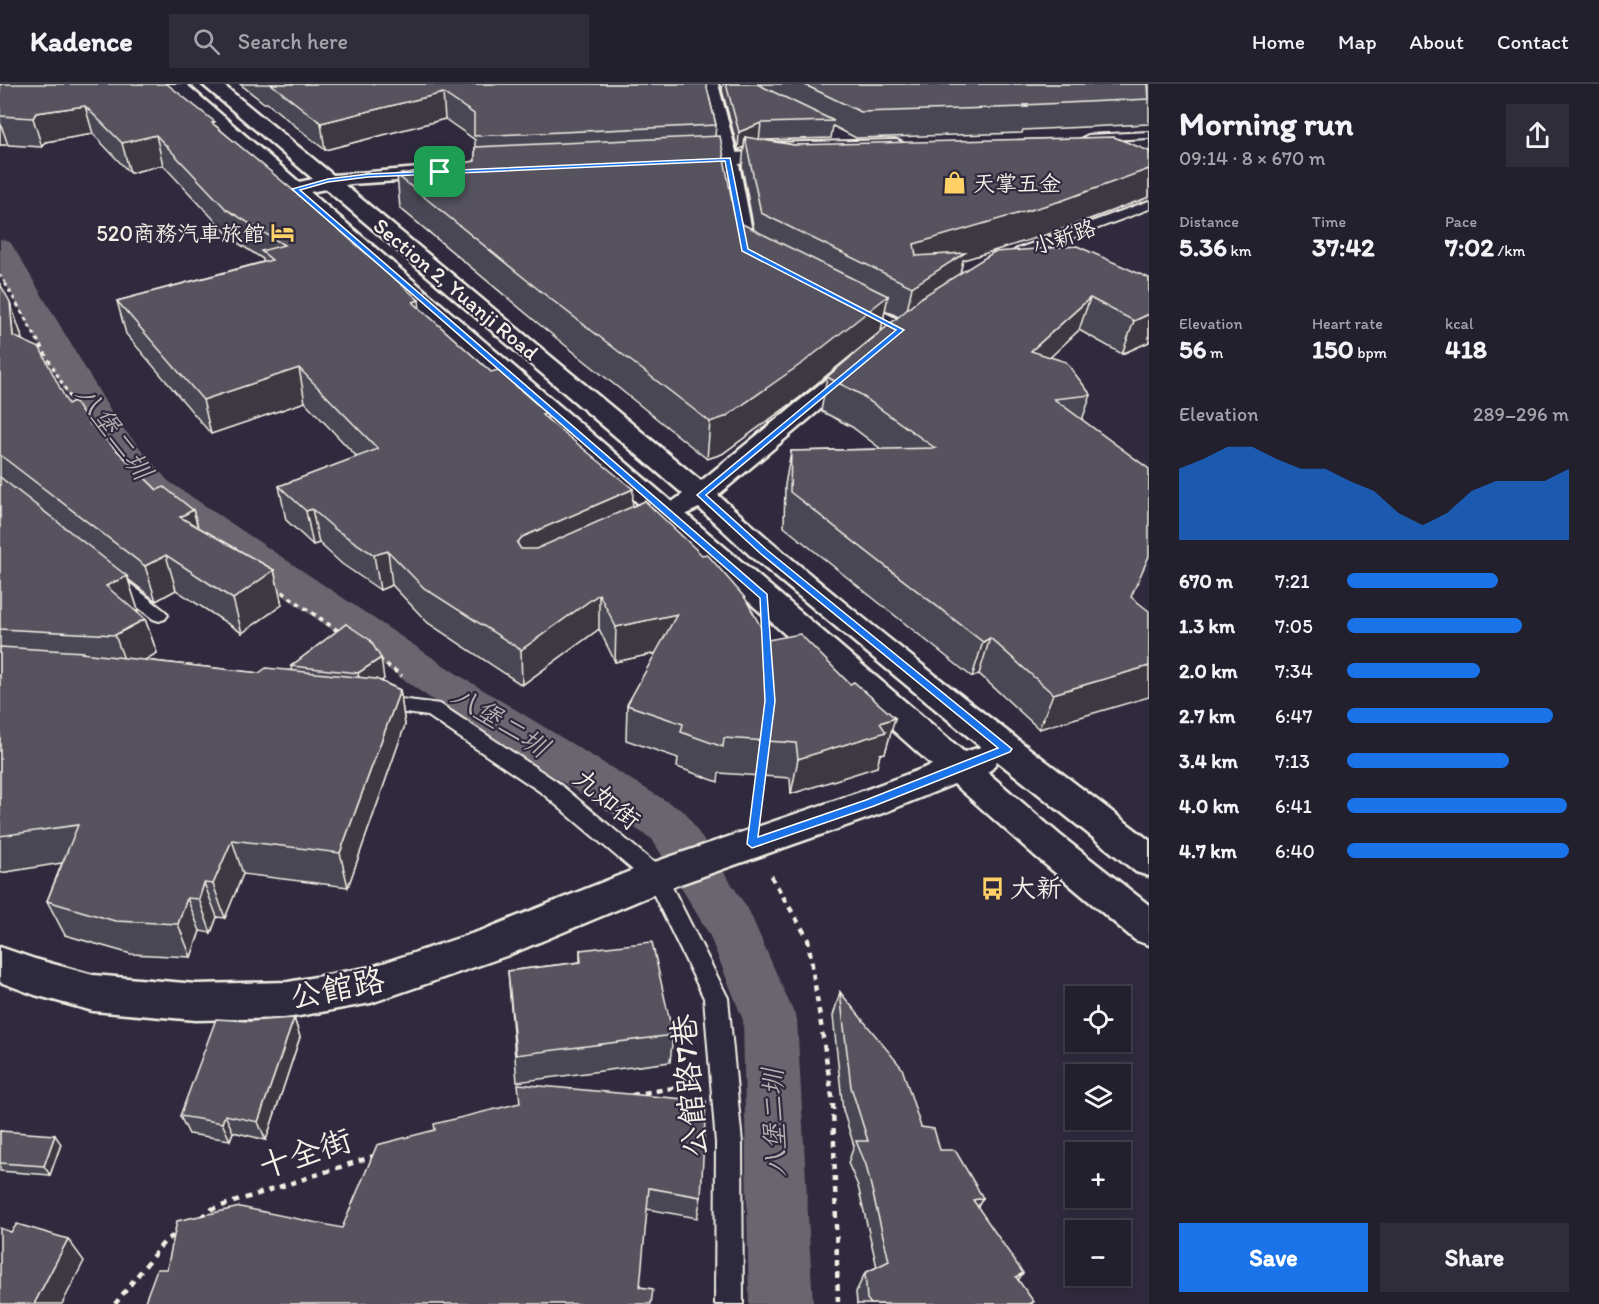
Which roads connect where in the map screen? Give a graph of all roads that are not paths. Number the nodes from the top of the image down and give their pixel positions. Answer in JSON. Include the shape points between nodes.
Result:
{"nodes":[{"id":1,"x":176,"y":84,"type":"edge"},
{"id":2,"x":211,"y":84,"type":"edge"},
{"id":3,"x":714,"y":85,"type":"edge"},
{"id":4,"x":834,"y":134,"type":"dead end"},
{"id":5,"x":1149,"y":135,"type":"edge"},
{"id":6,"x":854,"y":144,"type":"junction"},
{"id":7,"x":1077,"y":144,"type":"joint"},
{"id":8,"x":1149,"y":146,"type":"edge"},
{"id":9,"x":914,"y":148,"type":"joint"},
{"id":10,"x":728,"y":159,"type":"junction"},
{"id":11,"x":658,"y":162,"type":"edge"},
{"id":12,"x":779,"y":169,"type":"edge"},
{"id":13,"x":461,"y":171,"type":"edge"},
{"id":14,"x":328,"y":181,"type":"junction"},
{"id":15,"x":295,"y":189,"type":"junction"},
{"id":16,"x":1149,"y":205,"type":"edge"},
{"id":17,"x":776,"y":266,"type":"edge"},
{"id":18,"x":994,"y":270,"type":"edge"},
{"id":19,"x":828,"y":292,"type":"edge"},
{"id":20,"x":701,"y":495,"type":"junction"},
{"id":21,"x":658,"y":520,"type":"junction"},
{"id":22,"x":103,"y":571,"type":"edge"},
{"id":23,"x":159,"y":615,"type":"dead end"},
{"id":24,"x":351,"y":701,"type":"edge"},
{"id":25,"x":1006,"y":749,"type":"junction"},
{"id":26,"x":962,"y":768,"type":"junction"},
{"id":27,"x":1149,"y":861,"type":"edge"},
{"id":28,"x":658,"y":876,"type":"junction"},
{"id":29,"x":1149,"y":928,"type":"edge"},
{"id":30,"x":0,"y":965,"type":"edge"},
{"id":31,"x":729,"y":1304,"type":"edge"}],
"edges":[{"from":1,"to":15,"type":"street","name":"Section 2, Yuanji Road"},
{"from":2,"to":14,"type":"street","name":"Section 2, Yuanji Road"},
{"from":3,"to":10,"type":"street"},
{"from":4,"to":6,"type":"lane"},
{"from":5,"to":7,"type":"lane"},
{"from":6,"to":9,"type":"lane"},
{"from":6,"to":10,"type":"lane","via":[[759,146]]},
{"from":7,"to":8,"type":"street"},
{"from":9,"to":10,"type":"street"},
{"from":10,"to":11,"type":"street"},
{"from":10,"to":12,"type":"lane"},
{"from":10,"to":17,"type":"street","via":[[745,250]]},
{"from":13,"to":14,"type":"street"},
{"from":14,"to":15,"type":"street"},
{"from":14,"to":20,"type":"street","name":"Section 2, Yuanji Road"},
{"from":15,"to":21,"type":"street","name":"Section 2, Yuanji Road"},
{"from":16,"to":18,"type":"lane","name":"小新路","via":[[1022,252]]},
{"from":19,"to":20,"type":"street","via":[[905,327]]},
{"from":20,"to":21,"type":"street"},
{"from":20,"to":25,"type":"street","name":"Section 2, Yuanji Road","via":[[764,552]]},
{"from":21,"to":26,"type":"street","name":"Section 2, Yuanji Road"},
{"from":22,"to":23,"type":"lane"},
{"from":24,"to":28,"type":"lane","name":"九如街","via":[[433,709],[549,787]]},
{"from":25,"to":26,"type":"street"},
{"from":25,"to":27,"type":"street","name":"Section 2, Yuanji Road"},
{"from":26,"to":28,"type":"street","name":"公館路"},
{"from":26,"to":29,"type":"street","name":"Section 2, Yuanji Road","via":[[1047,845]]},
{"from":28,"to":30,"type":"street","name":"公館路","via":[[492,944],[371,985],[288,1000],[196,1002],[93,993]]},
{"from":28,"to":31,"type":"lane","name":"公館路7巷","via":[[716,998],[729,1143]]}]}
